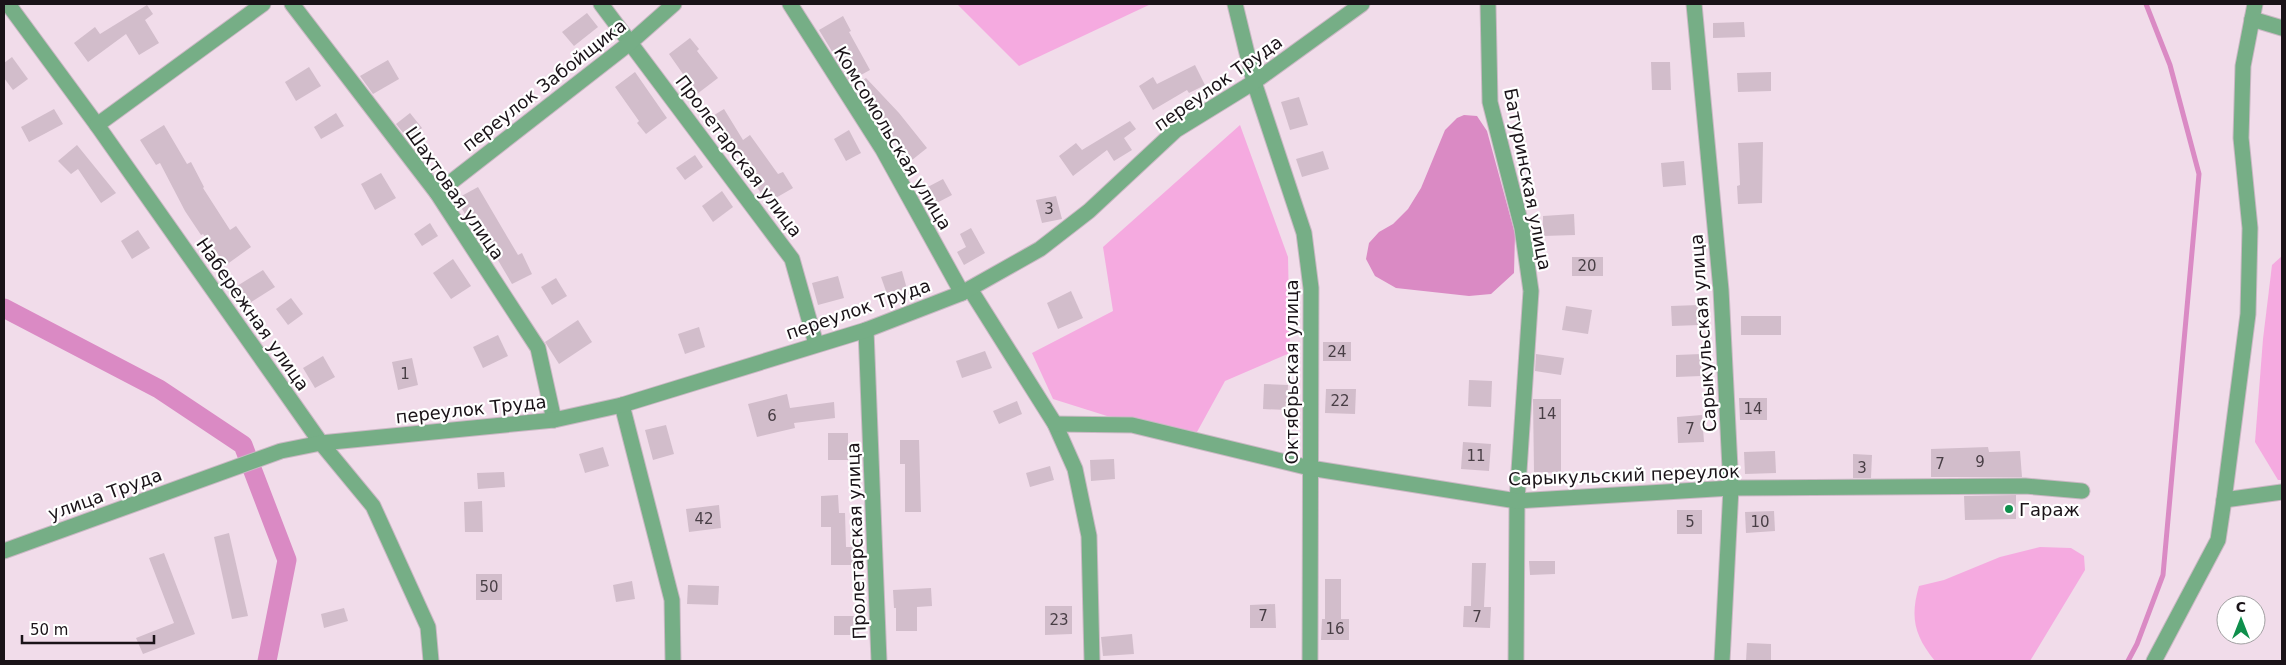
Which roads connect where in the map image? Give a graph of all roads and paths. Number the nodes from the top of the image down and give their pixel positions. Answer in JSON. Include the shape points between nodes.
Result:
{"nodes":[{"id":1,"x":8,"y":4,"type":"edge"},
{"id":2,"x":264,"y":4,"type":"edge"},
{"id":3,"x":292,"y":4,"type":"edge"},
{"id":4,"x":602,"y":4,"type":"edge"},
{"id":5,"x":674,"y":4,"type":"edge"},
{"id":6,"x":790,"y":4,"type":"edge"},
{"id":7,"x":1235,"y":4,"type":"edge"},
{"id":8,"x":1362,"y":4,"type":"edge"},
{"id":9,"x":1488,"y":4,"type":"edge"},
{"id":10,"x":1694,"y":4,"type":"edge"},
{"id":11,"x":2255,"y":4,"type":"edge"},
{"id":12,"x":2252,"y":19,"type":"junction"},
{"id":13,"x":2282,"y":28,"type":"edge"},
{"id":14,"x":631,"y":42,"type":"junction"},
{"id":15,"x":1254,"y":82,"type":"junction"},
{"id":16,"x":97,"y":126,"type":"junction"},
{"id":17,"x":437,"y":194,"type":"junction"},
{"id":18,"x":966,"y":291,"type":"junction"},
{"id":19,"x":866,"y":330,"type":"junction"},
{"id":20,"x":816,"y":344,"type":"junction"},
{"id":21,"x":622,"y":404,"type":"junction"},
{"id":22,"x":554,"y":420,"type":"junction"},
{"id":23,"x":1055,"y":424,"type":"junction"},
{"id":24,"x":321,"y":443,"type":"junction"},
{"id":25,"x":281,"y":451,"type":"joint"},
{"id":26,"x":1310,"y":468,"type":"junction"},
{"id":27,"x":1731,"y":488,"type":"junction"},
{"id":28,"x":2082,"y":491,"type":"dead end"},
{"id":29,"x":2282,"y":492,"type":"edge"},
{"id":30,"x":2224,"y":500,"type":"junction"},
{"id":31,"x":1517,"y":501,"type":"junction"},
{"id":32,"x":4,"y":551,"type":"edge"},
{"id":33,"x":431,"y":661,"type":"edge"},
{"id":34,"x":673,"y":661,"type":"edge"},
{"id":35,"x":879,"y":661,"type":"edge"},
{"id":36,"x":1092,"y":661,"type":"edge"},
{"id":37,"x":1310,"y":661,"type":"edge"},
{"id":38,"x":1516,"y":661,"type":"edge"},
{"id":39,"x":1722,"y":661,"type":"edge"},
{"id":40,"x":2154,"y":661,"type":"edge"}],
"edges":[{"from":1,"to":16,"type":"street","name":"Набережная улица"},
{"from":2,"to":16,"type":"street"},
{"from":3,"to":17,"type":"street","name":"Шахтовая улица"},
{"from":4,"to":14,"type":"street","name":"Пролетарская улица"},
{"from":5,"to":14,"type":"street","name":"переулок Забойщика"},
{"from":6,"to":18,"type":"street","name":"Комсомольская улица","via":[[883,150]]},
{"from":7,"to":15,"type":"street","name":"Октябрьская улица"},
{"from":8,"to":15,"type":"street","name":"переулок Труда"},
{"from":9,"to":31,"type":"street","name":"Батуринская улица","via":[[1490,102],[1522,228],[1531,291]]},
{"from":10,"to":27,"type":"street","name":"Сарыкульская улица","via":[[1721,290]]},
{"from":11,"to":12,"type":"street"},
{"from":12,"to":13,"type":"street"},
{"from":12,"to":30,"type":"street","via":[[2243,66],[2241,138],[2250,228],[2248,314]]},
{"from":14,"to":17,"type":"street","name":"переулок Забойщика"},
{"from":14,"to":20,"type":"street","name":"Пролетарская улица","via":[[792,259]]},
{"from":15,"to":18,"type":"street","name":"переулок Труда","via":[[1176,130],[1089,210],[1040,249]]},
{"from":15,"to":26,"type":"street","name":"Октябрьская улица","via":[[1304,234],[1311,288]]},
{"from":16,"to":24,"type":"street","name":"Набережная улица"},
{"from":17,"to":22,"type":"street","name":"Шахтовая улица","via":[[538,348]]},
{"from":18,"to":19,"type":"street","name":"переулок Труда"},
{"from":18,"to":23,"type":"street","name":"Комсомольская улица"},
{"from":19,"to":20,"type":"street","name":"переулок Труда"},
{"from":19,"to":35,"type":"street","name":"Пролетарская улица"},
{"from":20,"to":21,"type":"street","name":"переулок Труда"},
{"from":21,"to":22,"type":"street","name":"переулок Труда"},
{"from":21,"to":34,"type":"street","via":[[672,600]]},
{"from":22,"to":24,"type":"street","name":"переулок Труда"},
{"from":23,"to":26,"type":"street","name":"Сарыкульский переулок","via":[[1132,425]]},
{"from":23,"to":36,"type":"street","name":"Комсомольская улица","via":[[1076,469],[1089,536]]},
{"from":24,"to":25,"type":"street","name":"переулок Труда"},
{"from":24,"to":33,"type":"street","name":"Набережная улица","via":[[372,506],[428,627]]},
{"from":25,"to":32,"type":"street","name":"улица Труда"},
{"from":26,"to":31,"type":"street","name":"Сарыкульский переулок"},
{"from":26,"to":37,"type":"street","name":"Октябрьская улица"},
{"from":27,"to":28,"type":"street","name":"Сарыкульский переулок","via":[[2026,486]]},
{"from":27,"to":31,"type":"street","name":"Сарыкульский переулок"},
{"from":27,"to":39,"type":"street","name":"Сарыкульская улица"},
{"from":29,"to":30,"type":"street"},
{"from":30,"to":40,"type":"street","via":[[2218,540]]},
{"from":31,"to":38,"type":"street","name":"Батуринская улица"}]}
